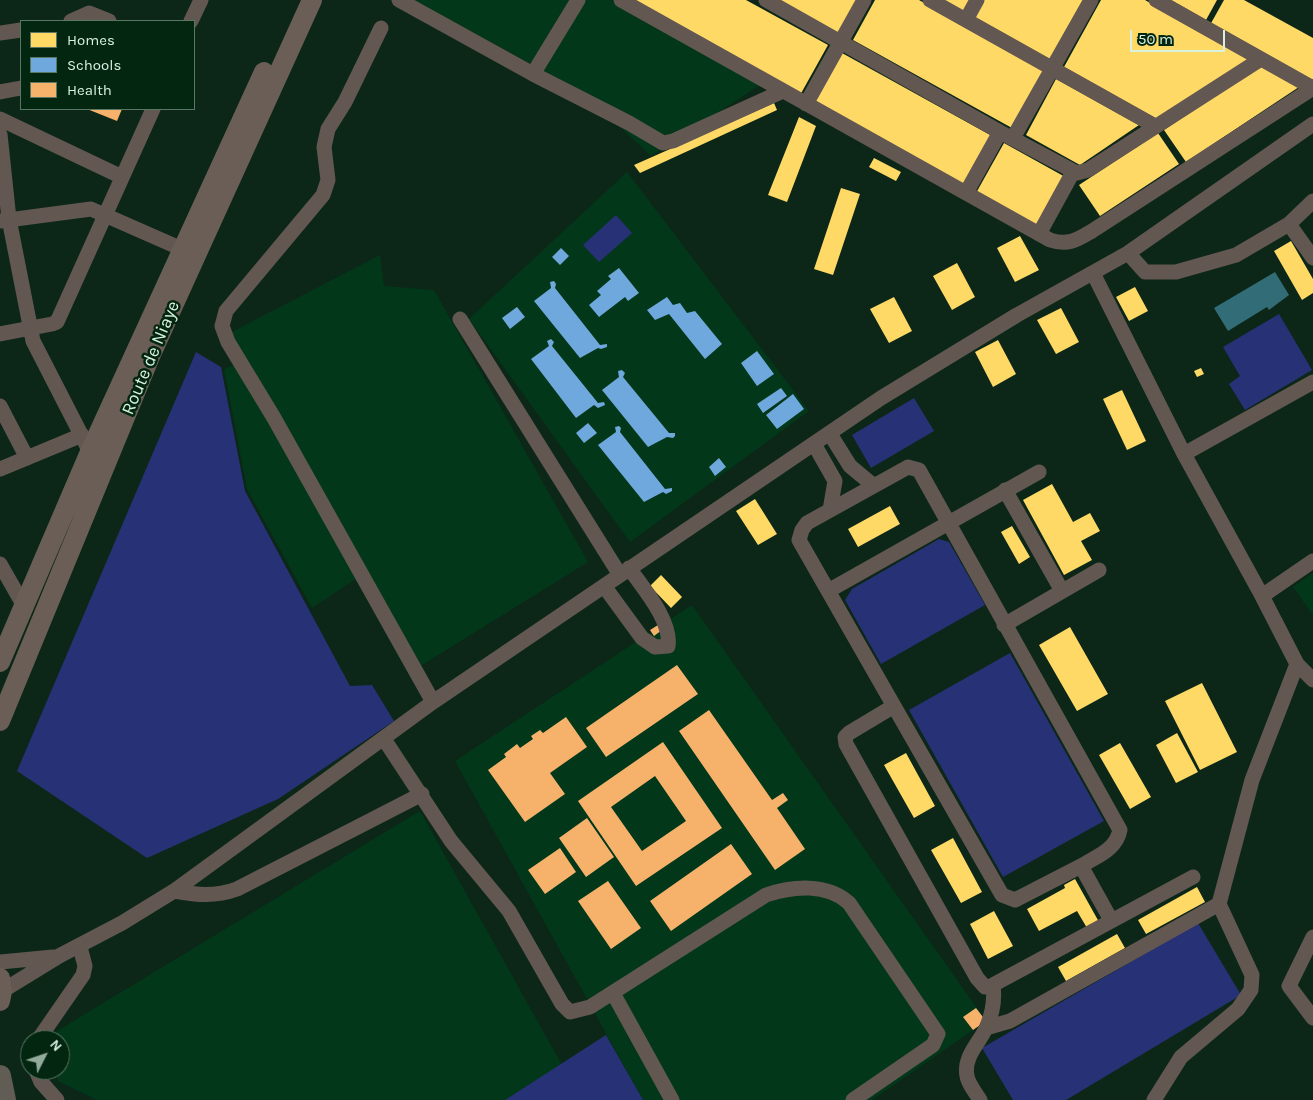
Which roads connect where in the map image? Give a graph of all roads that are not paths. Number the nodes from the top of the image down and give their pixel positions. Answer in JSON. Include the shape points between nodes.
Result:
{"nodes":[{"id":1,"x":201,"y":0,"type":"edge"},
{"id":2,"x":312,"y":0,"type":"edge"},
{"id":3,"x":399,"y":0,"type":"edge"},
{"id":4,"x":578,"y":0,"type":"edge"},
{"id":5,"x":620,"y":0,"type":"edge"},
{"id":6,"x":766,"y":0,"type":"edge"},
{"id":7,"x":864,"y":0,"type":"edge"},
{"id":8,"x":930,"y":0,"type":"edge"},
{"id":9,"x":977,"y":0,"type":"edge"},
{"id":10,"x":1091,"y":0,"type":"edge"},
{"id":11,"x":1156,"y":0,"type":"edge"},
{"id":12,"x":298,"y":11,"type":"edge"},
{"id":13,"x":74,"y":20,"type":"edge"},
{"id":14,"x":106,"y":20,"type":"edge"},
{"id":15,"x":191,"y":20,"type":"edge"},
{"id":16,"x":966,"y":20,"type":"junction"},
{"id":17,"x":381,"y":28,"type":"dead end"},
{"id":18,"x":20,"y":30,"type":"edge"},
{"id":19,"x":0,"y":34,"type":"edge"},
{"id":20,"x":840,"y":42,"type":"junction"},
{"id":21,"x":1261,"y":59,"type":"junction"},
{"id":22,"x":1053,"y":69,"type":"junction"},
{"id":23,"x":533,"y":74,"type":"junction"},
{"id":24,"x":20,"y":88,"type":"edge"},
{"id":25,"x":1313,"y":88,"type":"edge"},
{"id":26,"x":783,"y":91,"type":"junction"},
{"id":27,"x":0,"y":92,"type":"edge"},
{"id":28,"x":806,"y":104,"type":"junction"},
{"id":29,"x":152,"y":110,"type":"edge"},
{"id":30,"x":0,"y":119,"type":"edge"},
{"id":31,"x":1313,"y":124,"type":"edge"},
{"id":32,"x":1155,"y":126,"type":"junction"},
{"id":33,"x":0,"y":134,"type":"edge"},
{"id":34,"x":1006,"y":135,"type":"junction"},
{"id":35,"x":1073,"y":172,"type":"junction"},
{"id":36,"x":122,"y":177,"type":"junction"},
{"id":37,"x":966,"y":193,"type":"junction"},
{"id":38,"x":1313,"y":201,"type":"edge"},
{"id":39,"x":105,"y":215,"type":"junction"},
{"id":40,"x":5,"y":220,"type":"edge"},
{"id":41,"x":1289,"y":224,"type":"junction"},
{"id":42,"x":1039,"y":234,"type":"junction"},
{"id":43,"x":182,"y":249,"type":"junction"},
{"id":44,"x":1128,"y":253,"type":"junction"},
{"id":45,"x":1313,"y":258,"type":"edge"},
{"id":46,"x":1093,"y":274,"type":"junction"},
{"id":47,"x":460,"y":319,"type":"dead end"},
{"id":48,"x":31,"y":329,"type":"junction"},
{"id":49,"x":0,"y":334,"type":"edge"},
{"id":50,"x":1313,"y":382,"type":"edge"},
{"id":51,"x":0,"y":406,"type":"edge"},
{"id":52,"x":830,"y":434,"type":"junction"},
{"id":53,"x":86,"y":443,"type":"junction"},
{"id":54,"x":814,"y":444,"type":"junction"},
{"id":55,"x":1184,"y":454,"type":"junction"},
{"id":56,"x":26,"y":458,"type":"junction"},
{"id":57,"x":0,"y":469,"type":"edge"},
{"id":58,"x":1039,"y":472,"type":"dead end"},
{"id":59,"x":874,"y":486,"type":"junction"},
{"id":60,"x":1005,"y":490,"type":"junction"},
{"id":61,"x":830,"y":510,"type":"junction"},
{"id":62,"x":948,"y":522,"type":"junction"},
{"id":63,"x":1313,"y":561,"type":"edge"},
{"id":64,"x":0,"y":564,"type":"edge"},
{"id":65,"x":1099,"y":570,"type":"dead end"},
{"id":66,"x":624,"y":572,"type":"junction"},
{"id":67,"x":604,"y":586,"type":"junction"},
{"id":68,"x":1062,"y":591,"type":"junction"},
{"id":69,"x":828,"y":592,"type":"junction"},
{"id":70,"x":1262,"y":596,"type":"junction"},
{"id":71,"x":24,"y":606,"type":"junction"},
{"id":72,"x":1004,"y":625,"type":"junction"},
{"id":73,"x":0,"y":662,"type":"edge"},
{"id":74,"x":1297,"y":664,"type":"junction"},
{"id":75,"x":1313,"y":680,"type":"edge"},
{"id":76,"x":433,"y":702,"type":"junction"},
{"id":77,"x":894,"y":706,"type":"junction"},
{"id":78,"x":0,"y":721,"type":"edge"},
{"id":79,"x":384,"y":739,"type":"junction"},
{"id":80,"x":422,"y":794,"type":"junction"},
{"id":81,"x":1081,"y":866,"type":"junction"},
{"id":82,"x":1193,"y":877,"type":"dead end"},
{"id":83,"x":174,"y":891,"type":"junction"},
{"id":84,"x":1219,"y":904,"type":"junction"},
{"id":85,"x":1111,"y":920,"type":"junction"},
{"id":86,"x":1313,"y":937,"type":"edge"},
{"id":87,"x":80,"y":947,"type":"junction"},
{"id":88,"x":59,"y":956,"type":"junction"},
{"id":89,"x":0,"y":962,"type":"edge"},
{"id":90,"x":993,"y":984,"type":"junction"},
{"id":91,"x":1,"y":990,"type":"edge"},
{"id":92,"x":613,"y":993,"type":"junction"},
{"id":93,"x":1313,"y":1018,"type":"edge"},
{"id":94,"x":986,"y":1028,"type":"junction"},
{"id":95,"x":45,"y":1030,"type":"edge"},
{"id":96,"x":0,"y":1076,"type":"edge"},
{"id":97,"x":40,"y":1080,"type":"edge"},
{"id":98,"x":5,"y":1100,"type":"edge"},
{"id":99,"x":57,"y":1100,"type":"edge"},
{"id":100,"x":672,"y":1100,"type":"edge"},
{"id":101,"x":853,"y":1100,"type":"edge"},
{"id":102,"x":980,"y":1100,"type":"edge"},
{"id":103,"x":1154,"y":1100,"type":"edge"}],
"edges":[{"from":1,"to":15,"type":"street"},
{"from":2,"to":12,"type":"main road","name":"Route de Niaye"},
{"from":3,"to":23,"type":"street"},
{"from":4,"to":23,"type":"street"},
{"from":5,"to":26,"type":"street"},
{"from":6,"to":20,"type":"street"},
{"from":7,"to":20,"type":"street"},
{"from":8,"to":16,"type":"street"},
{"from":9,"to":16,"type":"street"},
{"from":10,"to":22,"type":"street"},
{"from":11,"to":21,"type":"street"},
{"from":12,"to":43,"type":"main road","name":"Route de Niaye"},
{"from":12,"to":78,"type":"main road","name":"Route de Niaye","via":[[150,354]]},
{"from":13,"to":14,"type":"street","via":[[89,14]]},
{"from":16,"to":22,"type":"street"},
{"from":17,"to":76,"type":"street","via":[[328,130],[324,147],[328,180],[323,195],[226,311],[222,326],[228,342]]},
{"from":18,"to":19,"type":"street"},
{"from":20,"to":28,"type":"street"},
{"from":20,"to":34,"type":"street"},
{"from":21,"to":25,"type":"street"},
{"from":21,"to":32,"type":"street"},
{"from":22,"to":32,"type":"street"},
{"from":22,"to":34,"type":"street"},
{"from":23,"to":26,"type":"street","via":[[663,143]]},
{"from":24,"to":27,"type":"street"},
{"from":25,"to":42,"type":"street","via":[[1073,242],[1060,244]]},
{"from":26,"to":28,"type":"street"},
{"from":28,"to":37,"type":"street"},
{"from":29,"to":36,"type":"street"},
{"from":30,"to":36,"type":"street"},
{"from":31,"to":44,"type":"street"},
{"from":32,"to":35,"type":"street","via":[[1088,170]]},
{"from":33,"to":40,"type":"street"},
{"from":34,"to":35,"type":"street"},
{"from":34,"to":37,"type":"street"},
{"from":35,"to":42,"type":"street"},
{"from":36,"to":39,"type":"street"},
{"from":37,"to":42,"type":"street"},
{"from":38,"to":41,"type":"street"},
{"from":39,"to":40,"type":"street","via":[[88,210]]},
{"from":39,"to":43,"type":"street"},
{"from":39,"to":48,"type":"street","via":[[58,319],[52,324]]},
{"from":40,"to":48,"type":"street"},
{"from":41,"to":44,"type":"street","via":[[1236,255],[1176,272],[1145,272]]},
{"from":41,"to":45,"type":"street"},
{"from":43,"to":53,"type":"main road","name":"Route de Niaye"},
{"from":44,"to":46,"type":"street"},
{"from":46,"to":52,"type":"street","via":[[952,354]]},
{"from":46,"to":55,"type":"street"},
{"from":47,"to":66,"type":"street"},
{"from":48,"to":49,"type":"street"},
{"from":48,"to":53,"type":"street","via":[[39,356]]},
{"from":50,"to":55,"type":"street"},
{"from":51,"to":56,"type":"street"},
{"from":52,"to":54,"type":"street"},
{"from":52,"to":59,"type":"street","via":[[850,466]]},
{"from":53,"to":56,"type":"street"},
{"from":53,"to":71,"type":"main road","name":"Route de Niaye"},
{"from":54,"to":61,"type":"street","via":[[835,481]]},
{"from":54,"to":66,"type":"street"},
{"from":55,"to":70,"type":"street"},
{"from":56,"to":57,"type":"street"},
{"from":58,"to":60,"type":"street"},
{"from":59,"to":61,"type":"street"},
{"from":59,"to":62,"type":"street","via":[[908,467],[919,470]]},
{"from":60,"to":62,"type":"street"},
{"from":60,"to":68,"type":"street"},
{"from":61,"to":69,"type":"street","via":[[806,523],[799,540]]},
{"from":62,"to":69,"type":"street"},
{"from":62,"to":72,"type":"street"},
{"from":63,"to":70,"type":"street"},
{"from":64,"to":71,"type":"street"},
{"from":65,"to":68,"type":"street"},
{"from":66,"to":67,"type":"street"},
{"from":66,"to":67,"type":"street","via":[[665,622],[670,635],[668,646],[655,647],[642,638]]},
{"from":67,"to":76,"type":"street"},
{"from":68,"to":72,"type":"street"},
{"from":69,"to":77,"type":"street"},
{"from":70,"to":74,"type":"street"},
{"from":71,"to":73,"type":"main road","name":"Route de Niaye"},
{"from":72,"to":81,"type":"street","via":[[1120,830],[1111,848]]},
{"from":74,"to":75,"type":"street"},
{"from":74,"to":84,"type":"street","via":[[1252,780]]},
{"from":76,"to":79,"type":"street"},
{"from":77,"to":81,"type":"street","via":[[1002,896],[1015,900]]},
{"from":77,"to":90,"type":"street","via":[[849,733],[846,744],[977,978],[985,987]]},
{"from":79,"to":80,"type":"street"},
{"from":79,"to":83,"type":"street"},
{"from":80,"to":83,"type":"street","via":[[237,890],[202,896]]},
{"from":80,"to":92,"type":"street","via":[[451,841],[510,911],[562,1004],[570,1012],[590,1007]]},
{"from":81,"to":85,"type":"street"},
{"from":82,"to":85,"type":"street"},
{"from":83,"to":87,"type":"street"},
{"from":84,"to":94,"type":"street","via":[[1010,1021]]},
{"from":84,"to":103,"type":"street","via":[[1252,975],[1251,990],[1238,1009],[1181,1057]]},
{"from":85,"to":90,"type":"street"},
{"from":86,"to":93,"type":"street","via":[[1289,986]]},
{"from":87,"to":88,"type":"street"},
{"from":87,"to":95,"type":"street","via":[[85,966],[83,975]]},
{"from":88,"to":89,"type":"street"},
{"from":88,"to":91,"type":"street"},
{"from":90,"to":94,"type":"street","via":[[995,1002]]},
{"from":92,"to":100,"type":"street"},
{"from":92,"to":101,"type":"street","via":[[766,894],[794,888],[834,892],[849,904],[938,1034],[933,1045]]},
{"from":94,"to":102,"type":"street","via":[[966,1067],[967,1077]]},
{"from":96,"to":98,"type":"highway"},
{"from":97,"to":99,"type":"street"}]}
